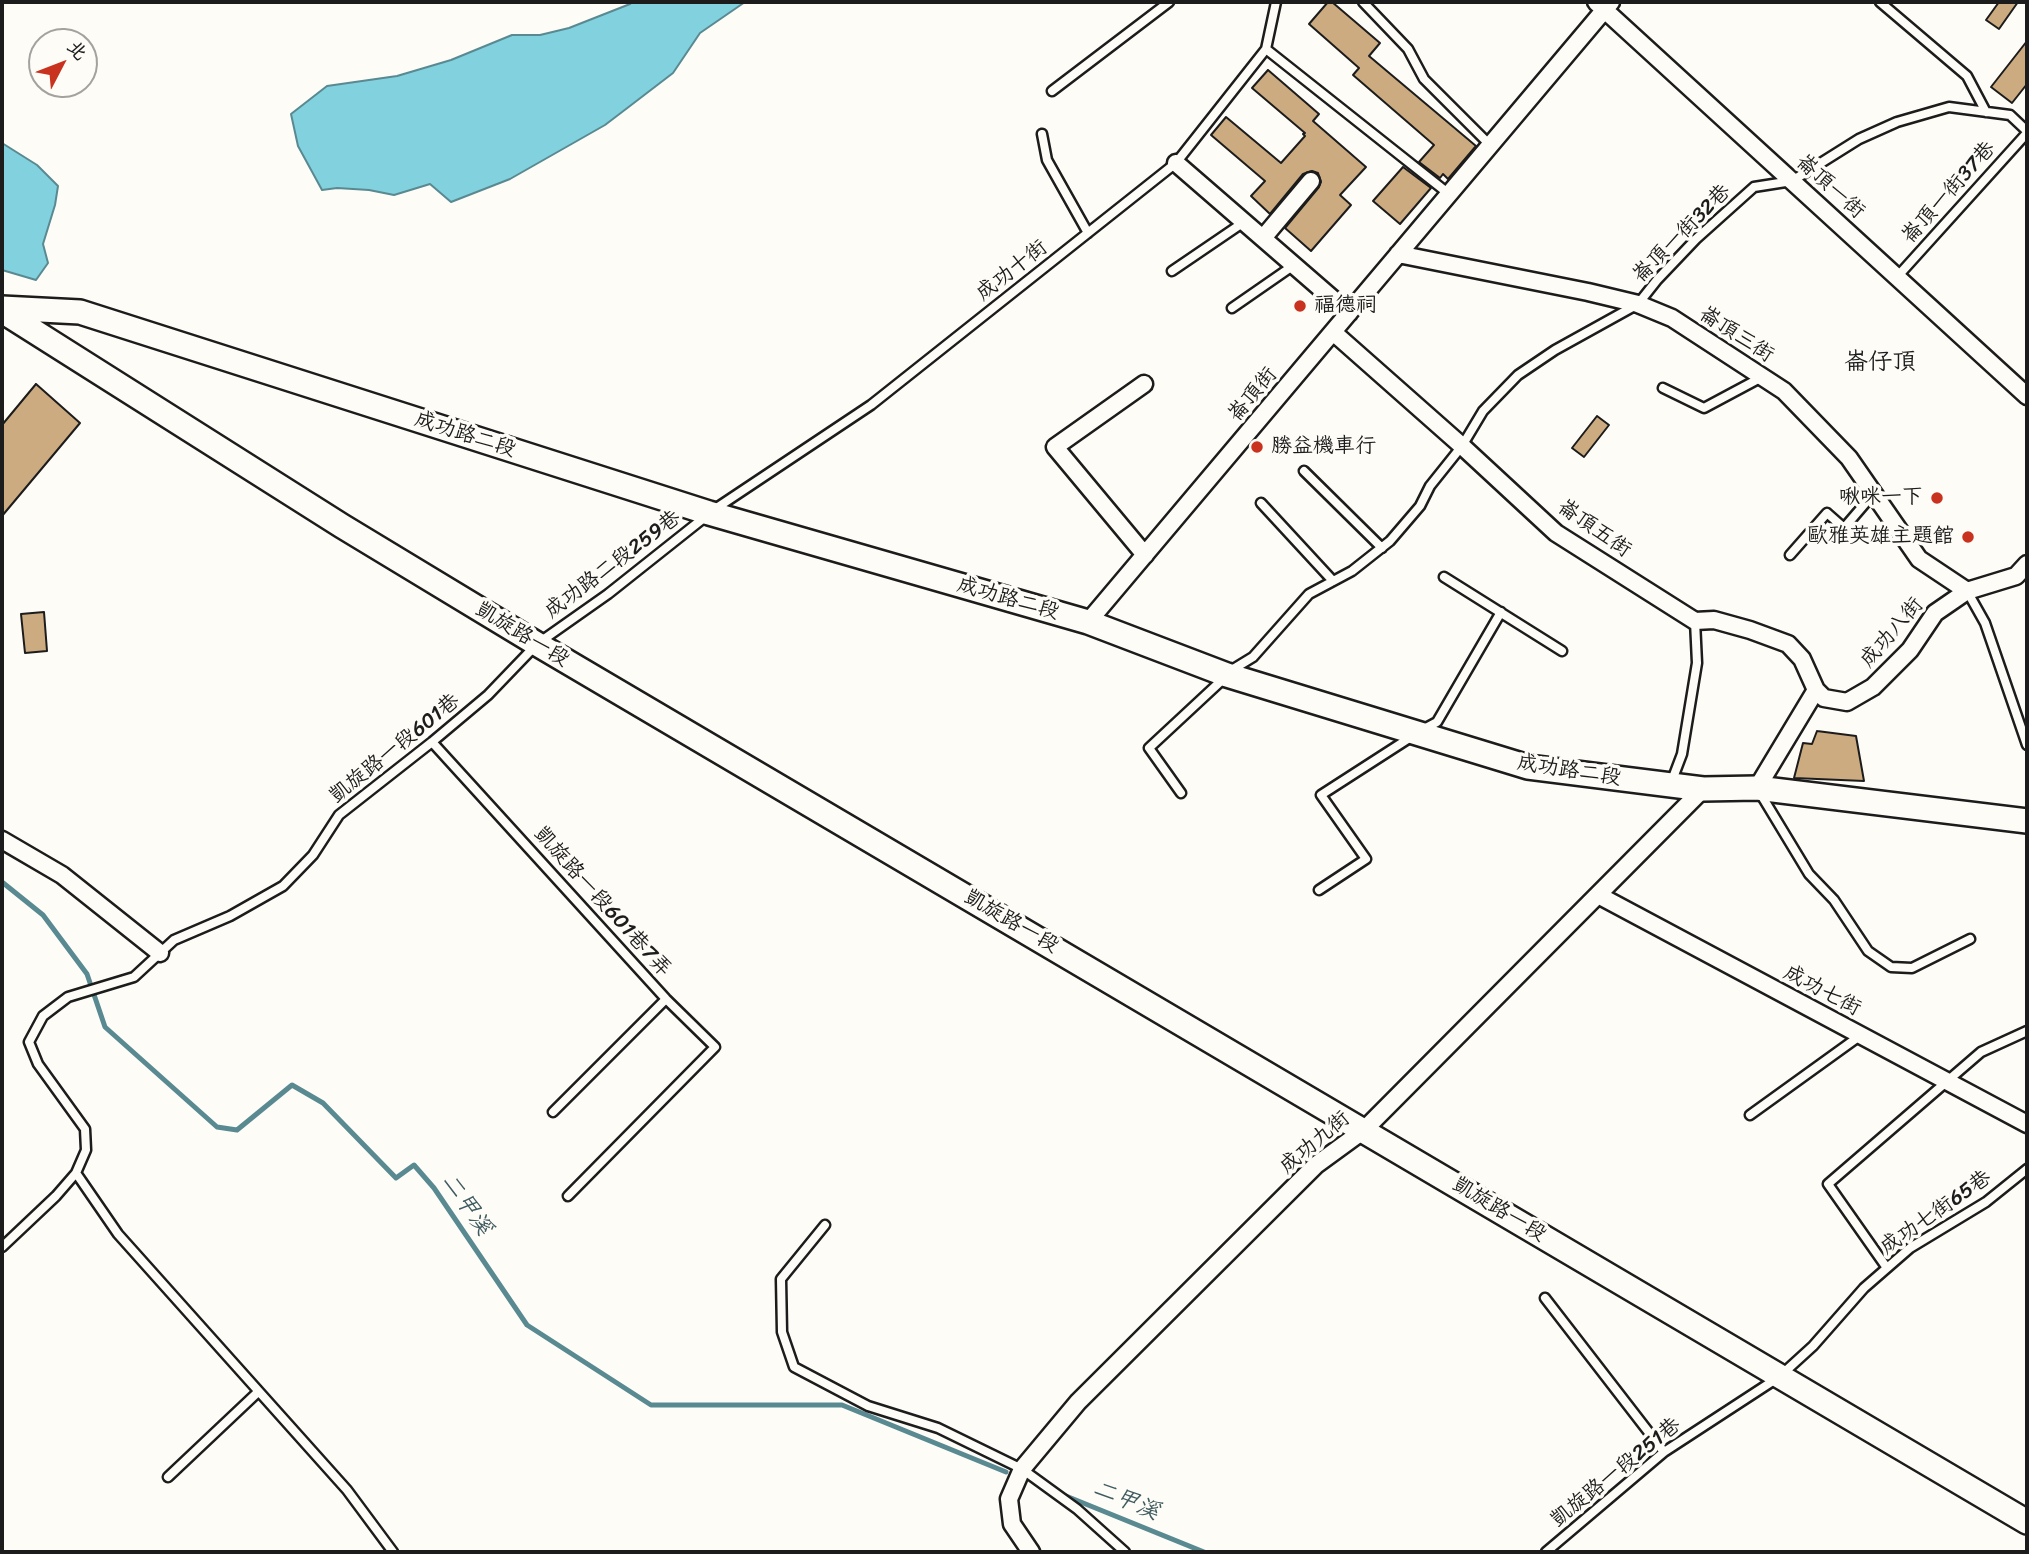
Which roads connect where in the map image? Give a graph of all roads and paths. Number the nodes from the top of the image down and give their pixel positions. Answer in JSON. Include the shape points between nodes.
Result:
{"nodes":[{"id":1,"x":1168,"y":2,"type":"edge"},
{"id":2,"x":1276,"y":2,"type":"edge"},
{"id":3,"x":1363,"y":2,"type":"edge"},
{"id":4,"x":1880,"y":2,"type":"edge"},
{"id":5,"x":1604,"y":5,"type":"edge"},
{"id":6,"x":1266,"y":49,"type":"junction"},
{"id":7,"x":1052,"y":91,"type":"dead end"},
{"id":8,"x":1986,"y":112,"type":"junction"},
{"id":9,"x":2027,"y":132,"type":"edge"},
{"id":10,"x":1042,"y":134,"type":"dead end"},
{"id":11,"x":1490,"y":145,"type":"junction"},
{"id":12,"x":1176,"y":163,"type":"junction"},
{"id":13,"x":1311,"y":181,"type":"dead end"},
{"id":14,"x":1792,"y":181,"type":"junction"},
{"id":15,"x":1449,"y":194,"type":"junction"},
{"id":16,"x":1244,"y":222,"type":"junction"},
{"id":17,"x":1088,"y":233,"type":"junction"},
{"id":18,"x":1263,"y":238,"type":"junction"},
{"id":19,"x":1398,"y":254,"type":"junction"},
{"id":20,"x":1294,"y":265,"type":"junction"},
{"id":21,"x":1172,"y":271,"type":"dead end"},
{"id":22,"x":1897,"y":277,"type":"junction"},
{"id":23,"x":1638,"y":304,"type":"junction"},
{"id":24,"x":1232,"y":308,"type":"dead end"},
{"id":25,"x":2,"y":309,"type":"edge"},
{"id":26,"x":1349,"y":313,"type":"junction"},
{"id":27,"x":1333,"y":332,"type":"junction"},
{"id":28,"x":1762,"y":377,"type":"junction"},
{"id":29,"x":1144,"y":384,"type":"dead end"},
{"id":30,"x":1662,"y":388,"type":"dead end"},
{"id":31,"x":2027,"y":396,"type":"edge"},
{"id":32,"x":1462,"y":446,"type":"junction"},
{"id":33,"x":1304,"y":471,"type":"dead end"},
{"id":34,"x":1874,"y":493,"type":"junction"},
{"id":35,"x":1261,"y":503,"type":"dead end"},
{"id":36,"x":709,"y":513,"type":"junction"},
{"id":37,"x":1381,"y":548,"type":"junction"},
{"id":38,"x":1145,"y":555,"type":"junction"},
{"id":39,"x":1790,"y":555,"type":"dead end"},
{"id":40,"x":2023,"y":574,"type":"edge"},
{"id":41,"x":1444,"y":577,"type":"dead end"},
{"id":42,"x":1333,"y":580,"type":"junction"},
{"id":43,"x":1967,"y":591,"type":"junction"},
{"id":44,"x":1500,"y":612,"type":"junction"},
{"id":45,"x":1695,"y":621,"type":"junction"},
{"id":46,"x":1088,"y":622,"type":"junction"},
{"id":47,"x":537,"y":644,"type":"junction"},
{"id":48,"x":1562,"y":651,"type":"dead end"},
{"id":49,"x":1227,"y":676,"type":"junction"},
{"id":50,"x":1816,"y":690,"type":"junction"},
{"id":51,"x":1417,"y":733,"type":"junction"},
{"id":52,"x":432,"y":742,"type":"junction"},
{"id":53,"x":2027,"y":745,"type":"edge"},
{"id":54,"x":1670,"y":785,"type":"junction"},
{"id":55,"x":1703,"y":789,"type":"junction"},
{"id":56,"x":1757,"y":789,"type":"junction"},
{"id":57,"x":1181,"y":793,"type":"dead end"},
{"id":58,"x":2027,"y":821,"type":"edge"},
{"id":59,"x":2,"y":840,"type":"edge"},
{"id":60,"x":1319,"y":890,"type":"dead end"},
{"id":61,"x":1598,"y":895,"type":"junction"},
{"id":62,"x":1970,"y":939,"type":"dead end"},
{"id":63,"x":160,"y":953,"type":"junction"},
{"id":64,"x":666,"y":999,"type":"junction"},
{"id":65,"x":2027,"y":1031,"type":"edge"},
{"id":66,"x":1861,"y":1035,"type":"junction"},
{"id":67,"x":1948,"y":1082,"type":"junction"},
{"id":68,"x":553,"y":1112,"type":"dead end"},
{"id":69,"x":1750,"y":1115,"type":"dead end"},
{"id":70,"x":2027,"y":1124,"type":"edge"},
{"id":71,"x":1364,"y":1130,"type":"junction"},
{"id":72,"x":2027,"y":1169,"type":"edge"},
{"id":73,"x":76,"y":1173,"type":"junction"},
{"id":74,"x":568,"y":1196,"type":"dead end"},
{"id":75,"x":825,"y":1225,"type":"dead end"},
{"id":76,"x":2,"y":1247,"type":"edge"},
{"id":77,"x":1886,"y":1268,"type":"junction"},
{"id":78,"x":1545,"y":1298,"type":"dead end"},
{"id":79,"x":1779,"y":1377,"type":"junction"},
{"id":80,"x":258,"y":1392,"type":"junction"},
{"id":81,"x":1664,"y":1452,"type":"junction"},
{"id":82,"x":1022,"y":1469,"type":"junction"},
{"id":83,"x":168,"y":1477,"type":"dead end"},
{"id":84,"x":2027,"y":1522,"type":"edge"},
{"id":85,"x":393,"y":1552,"type":"edge"},
{"id":86,"x":1031,"y":1552,"type":"edge"},
{"id":87,"x":1125,"y":1552,"type":"edge"},
{"id":88,"x":1546,"y":1552,"type":"edge"}],
"edges":[{"from":1,"to":7,"type":"lane"},
{"from":2,"to":6,"type":"lane","name":"成功十街"},
{"from":3,"to":11,"type":"lane","via":[[1408,49],[1424,79]]},
{"from":4,"to":8,"type":"lane","via":[[1967,76]]},
{"from":5,"to":11,"type":"street","name":"崙頂街"},
{"from":5,"to":14,"type":"street","name":"崙頂一街"},
{"from":6,"to":12,"type":"lane","name":"成功十街"},
{"from":6,"to":15,"type":"lane"},
{"from":8,"to":9,"type":"lane","via":[[2010,115]]},
{"from":8,"to":14,"type":"lane","via":[[1949,107],[1897,122],[1859,139]]},
{"from":9,"to":22,"type":"lane","name":"崙頂一街37巷"},
{"from":10,"to":17,"type":"lane","via":[[1046,160]]},
{"from":11,"to":15,"type":"street","name":"崙頂街"},
{"from":12,"to":16,"type":"street"},
{"from":12,"to":17,"type":"lane","name":"成功十街"},
{"from":13,"to":18,"type":"street"},
{"from":14,"to":22,"type":"street","name":"崙頂一街"},
{"from":14,"to":23,"type":"lane","name":"崙頂一街32巷","via":[[1754,187],[1696,239]]},
{"from":15,"to":19,"type":"street","name":"崙頂街"},
{"from":16,"to":18,"type":"street"},
{"from":16,"to":21,"type":"lane"},
{"from":17,"to":36,"type":"lane","name":"成功十街","via":[[871,405]]},
{"from":18,"to":20,"type":"street"},
{"from":19,"to":23,"type":"street","name":"崙頂三街"},
{"from":19,"to":26,"type":"street","name":"崙頂街"},
{"from":20,"to":24,"type":"lane"},
{"from":20,"to":26,"type":"street"},
{"from":22,"to":31,"type":"street","name":"崙頂一街"},
{"from":23,"to":28,"type":"street","name":"崙頂三街","via":[[1672,318]]},
{"from":23,"to":32,"type":"lane","via":[[1518,375],[1483,411]]},
{"from":25,"to":36,"type":"street","name":"成功路二段","via":[[80,312]]},
{"from":25,"to":47,"type":"street","name":"凱旋路一段"},
{"from":26,"to":27,"type":"street","name":"崙頂街"},
{"from":27,"to":32,"type":"street","name":"崙頂五街"},
{"from":27,"to":38,"type":"street","name":"崙頂街"},
{"from":28,"to":30,"type":"lane","via":[[1704,408]]},
{"from":28,"to":34,"type":"street","name":"崙頂三街","via":[[1784,391],[1849,458]]},
{"from":29,"to":38,"type":"street","via":[[1055,447]]},
{"from":32,"to":37,"type":"lane","via":[[1420,506]]},
{"from":32,"to":45,"type":"street","name":"崙頂五街","via":[[1556,533]]},
{"from":33,"to":37,"type":"lane"},
{"from":34,"to":39,"type":"lane","via":[[1844,528],[1826,513]]},
{"from":34,"to":43,"type":"street","name":"崙頂三街","via":[[1919,559]]},
{"from":35,"to":42,"type":"lane"},
{"from":36,"to":46,"type":"street","name":"成功路二段"},
{"from":36,"to":47,"type":"lane","name":"成功路二段259巷"},
{"from":37,"to":42,"type":"lane"},
{"from":38,"to":46,"type":"street","name":"崙頂街"},
{"from":40,"to":43,"type":"street","name":"成功八街"},
{"from":41,"to":44,"type":"lane"},
{"from":42,"to":49,"type":"lane","via":[[1309,594],[1253,657]]},
{"from":43,"to":50,"type":"street","name":"成功八街","via":[[1935,613],[1910,650],[1873,687],[1847,702],[1824,698]]},
{"from":43,"to":53,"type":"lane","via":[[1985,623]]},
{"from":44,"to":48,"type":"lane"},
{"from":44,"to":51,"type":"lane","via":[[1437,722]]},
{"from":45,"to":50,"type":"street","name":"崙頂五街","via":[[1714,620],[1788,644],[1802,659]]},
{"from":45,"to":54,"type":"lane","via":[[1697,663],[1682,754]]},
{"from":46,"to":49,"type":"street","name":"成功路二段"},
{"from":47,"to":52,"type":"lane","name":"凱旋路一段601巷","via":[[488,695]]},
{"from":47,"to":71,"type":"street","name":"凱旋路一段"},
{"from":49,"to":51,"type":"street","name":"成功路二段"},
{"from":49,"to":57,"type":"lane","via":[[1149,748]]},
{"from":50,"to":56,"type":"street"},
{"from":51,"to":54,"type":"street","name":"成功路二段","via":[[1528,767]]},
{"from":51,"to":60,"type":"lane","via":[[1321,794],[1366,859]]},
{"from":52,"to":63,"type":"lane","name":"凱旋路一段601巷","via":[[339,816],[313,855],[283,886],[174,940]]},
{"from":52,"to":64,"type":"lane","name":"凱旋路一段601巷7弄"},
{"from":54,"to":55,"type":"street","name":"成功路二段"},
{"from":55,"to":56,"type":"street","name":"成功路二段"},
{"from":55,"to":61,"type":"street","name":"成功九街"},
{"from":56,"to":58,"type":"street","name":"成功路二段"},
{"from":56,"to":62,"type":"lane","via":[[1809,874],[1834,900],[1868,950],[1891,967],[1912,968]]},
{"from":59,"to":63,"type":"street","via":[[62,875]]},
{"from":61,"to":66,"type":"street","name":"成功七街"},
{"from":61,"to":71,"type":"street","name":"成功九街"},
{"from":63,"to":73,"type":"lane","name":"凱旋路一段601巷","via":[[134,976],[68,997],[43,1016],[29,1042],[38,1064],[85,1129],[86,1150]]},
{"from":64,"to":68,"type":"lane","name":"凱旋路一段601巷7弄"},
{"from":64,"to":74,"type":"lane","via":[[715,1047]]},
{"from":65,"to":67,"type":"lane","via":[[1981,1052]]},
{"from":66,"to":67,"type":"street","name":"成功七街"},
{"from":66,"to":69,"type":"lane"},
{"from":67,"to":70,"type":"street","name":"成功七街"},
{"from":67,"to":77,"type":"lane","via":[[1828,1184]]},
{"from":71,"to":79,"type":"street","name":"凱旋路一段"},
{"from":71,"to":82,"type":"street","name":"成功九街","via":[[1315,1166],[1078,1402]]},
{"from":72,"to":77,"type":"lane","name":"成功七街65巷"},
{"from":73,"to":76,"type":"lane"},
{"from":73,"to":80,"type":"lane","via":[[118,1234]]},
{"from":75,"to":82,"type":"lane","via":[[781,1279],[782,1332],[794,1367],[868,1406],[938,1428]]},
{"from":77,"to":79,"type":"lane","name":"成功七街65巷"},
{"from":78,"to":81,"type":"lane"},
{"from":79,"to":81,"type":"lane","name":"凱旋路一段251巷"},
{"from":79,"to":84,"type":"street","name":"凱旋路一段"},
{"from":80,"to":83,"type":"lane"},
{"from":80,"to":85,"type":"lane","via":[[347,1490]]},
{"from":81,"to":88,"type":"lane","name":"凱旋路一段251巷"},
{"from":82,"to":86,"type":"street","name":"成功九街","via":[[1009,1499],[1012,1524]]},
{"from":82,"to":87,"type":"lane"}]}
